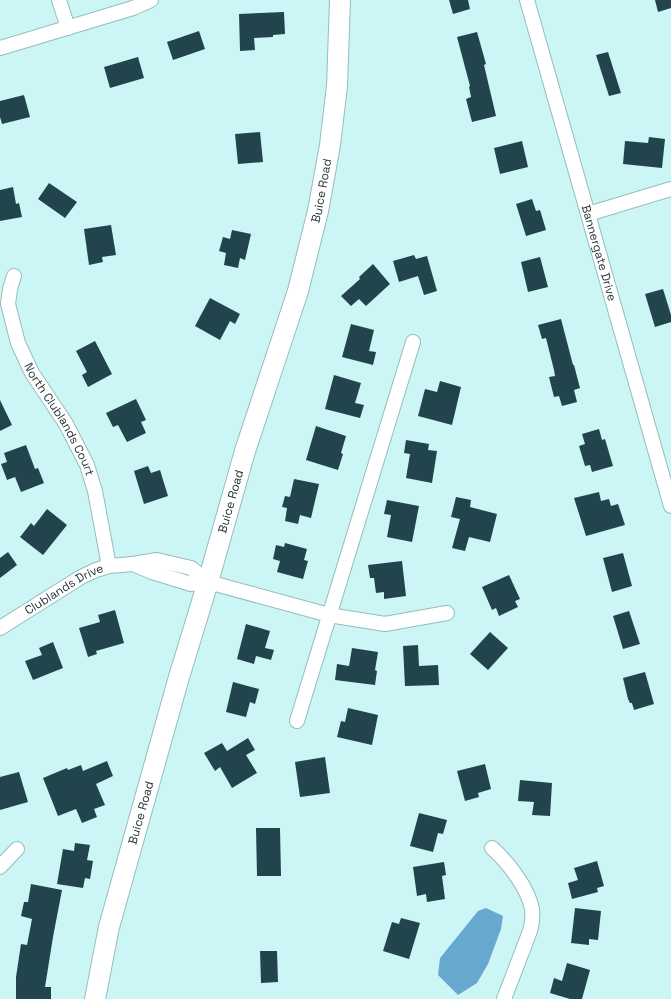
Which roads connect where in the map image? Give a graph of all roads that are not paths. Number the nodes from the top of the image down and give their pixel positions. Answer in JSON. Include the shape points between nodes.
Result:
{"nodes":[{"id":1,"x":59,"y":0,"type":"edge"},
{"id":2,"x":150,"y":0,"type":"edge"},
{"id":3,"x":340,"y":0,"type":"edge"},
{"id":4,"x":527,"y":0,"type":"edge"},
{"id":5,"x":68,"y":28,"type":"junction"},
{"id":6,"x":0,"y":48,"type":"edge"},
{"id":7,"x":671,"y":189,"type":"edge"},
{"id":8,"x":588,"y":214,"type":"junction"},
{"id":9,"x":14,"y":276,"type":"dead end"},
{"id":10,"x":413,"y":342,"type":"dead end"},
{"id":11,"x":671,"y":506,"type":"edge"},
{"id":12,"x":109,"y":566,"type":"junction"},
{"id":13,"x":208,"y":582,"type":"junction"},
{"id":14,"x":447,"y":613,"type":"dead end"},
{"id":15,"x":329,"y":615,"type":"junction"},
{"id":16,"x":0,"y":628,"type":"edge"},
{"id":17,"x":297,"y":721,"type":"dead end"},
{"id":18,"x":492,"y":848,"type":"dead end"},
{"id":19,"x":17,"y":849,"type":"dead end"},
{"id":20,"x":0,"y":868,"type":"edge"},
{"id":21,"x":95,"y":999,"type":"edge"},
{"id":22,"x":504,"y":999,"type":"edge"}],
"edges":[{"from":1,"to":5,"type":"street"},
{"from":2,"to":5,"type":"street","via":[[133,8]]},
{"from":3,"to":13,"type":"street","name":"Buice Road","via":[[337,86],[318,211],[298,291],[245,451]]},
{"from":4,"to":8,"type":"street","name":"Bannergate Drive"},
{"from":5,"to":6,"type":"street"},
{"from":7,"to":8,"type":"street"},
{"from":8,"to":11,"type":"street","name":"Bannergate Drive"},
{"from":9,"to":12,"type":"street","name":"North Clublands Court","via":[[8,304],[18,343],[32,373],[66,424],[87,465],[95,491]]},
{"from":10,"to":15,"type":"street"},
{"from":12,"to":13,"type":"street","name":"Clublands Drive","via":[[133,564],[191,584]]},
{"from":12,"to":16,"type":"street","name":"Clublands Drive","via":[[81,577]]},
{"from":13,"to":15,"type":"street","name":"Clublands Drive"},
{"from":13,"to":21,"type":"street","name":"Buice Road","via":[[109,927]]},
{"from":14,"to":15,"type":"street","name":"Clublands Drive","via":[[385,624]]},
{"from":15,"to":17,"type":"street"},
{"from":18,"to":22,"type":"street","via":[[513,871],[529,898],[532,910],[530,931]]},
{"from":19,"to":20,"type":"street"}]}
